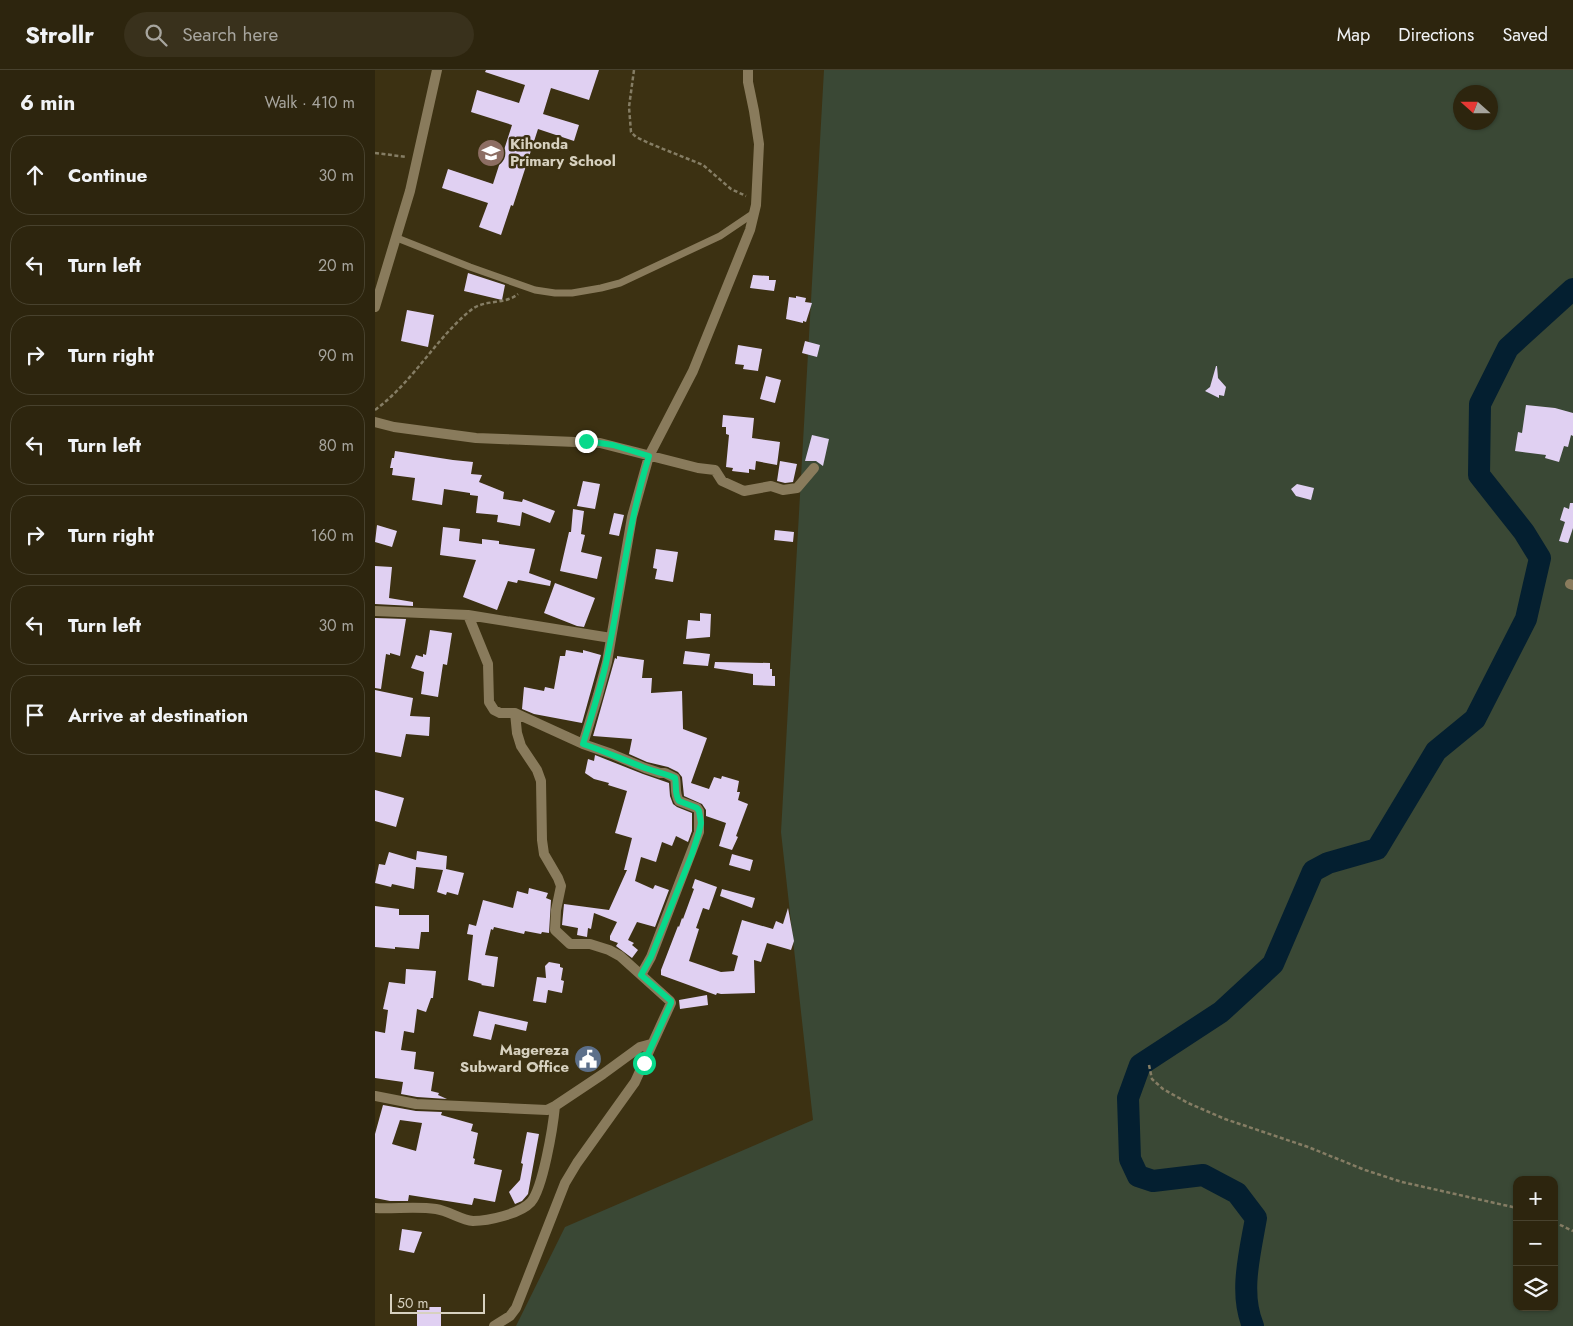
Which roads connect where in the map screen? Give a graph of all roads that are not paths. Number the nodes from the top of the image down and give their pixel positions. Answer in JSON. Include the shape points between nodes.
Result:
{"nodes":[{"id":1,"x":437,"y":70,"type":"edge"},
{"id":2,"x":748,"y":70,"type":"edge"},
{"id":3,"x":754,"y":213,"type":"junction"},
{"id":4,"x":397,"y":238,"type":"junction"},
{"id":5,"x":375,"y":307,"type":"edge"},
{"id":6,"x":375,"y":422,"type":"edge"},
{"id":7,"x":649,"y":456,"type":"junction"},
{"id":8,"x":814,"y":468,"type":"dead end"},
{"id":9,"x":375,"y":611,"type":"edge"},
{"id":10,"x":468,"y":615,"type":"junction"},
{"id":11,"x":611,"y":638,"type":"junction"},
{"id":12,"x":515,"y":713,"type":"junction"},
{"id":13,"x":583,"y":744,"type":"junction"},
{"id":14,"x":641,"y":975,"type":"junction"},
{"id":15,"x":651,"y":1044,"type":"junction"},
{"id":16,"x":375,"y":1096,"type":"edge"},
{"id":17,"x":555,"y":1106,"type":"junction"},
{"id":18,"x":375,"y":1208,"type":"edge"},
{"id":19,"x":494,"y":1326,"type":"edge"}],
"edges":[{"from":1,"to":4,"type":"street"},
{"from":2,"to":3,"type":"street","via":[[759,144]]},
{"from":3,"to":4,"type":"lane","via":[[721,236],[620,282],[572,293],[540,291]]},
{"from":3,"to":7,"type":"street","via":[[746,243],[693,371]]},
{"from":4,"to":5,"type":"street"},
{"from":6,"to":7,"type":"street","via":[[477,438],[600,442]]},
{"from":7,"to":8,"type":"street","via":[[715,470],[722,481],[744,492],[771,486],[783,490],[797,488]]},
{"from":7,"to":11,"type":"street","via":[[632,516]]},
{"from":9,"to":10,"type":"street"},
{"from":10,"to":11,"type":"street"},
{"from":10,"to":12,"type":"street","via":[[488,664],[490,705],[497,712]]},
{"from":11,"to":13,"type":"street"},
{"from":12,"to":13,"type":"street"},
{"from":12,"to":14,"type":"street","via":[[521,746],[541,782],[544,854],[561,886],[555,930],[570,944],[590,944],[609,950]]},
{"from":13,"to":14,"type":"street","via":[[675,778],[679,801],[699,811],[699,832],[692,854]]},
{"from":14,"to":15,"type":"street","via":[[671,1001]]},
{"from":15,"to":17,"type":"street","via":[[640,1047]]},
{"from":15,"to":19,"type":"street","via":[[635,1082],[565,1183],[523,1296],[510,1316]]},
{"from":16,"to":17,"type":"street","via":[[416,1104],[541,1110]]},
{"from":17,"to":18,"type":"street","via":[[553,1129],[536,1194],[526,1206],[500,1217],[472,1221],[437,1209]]}]}
